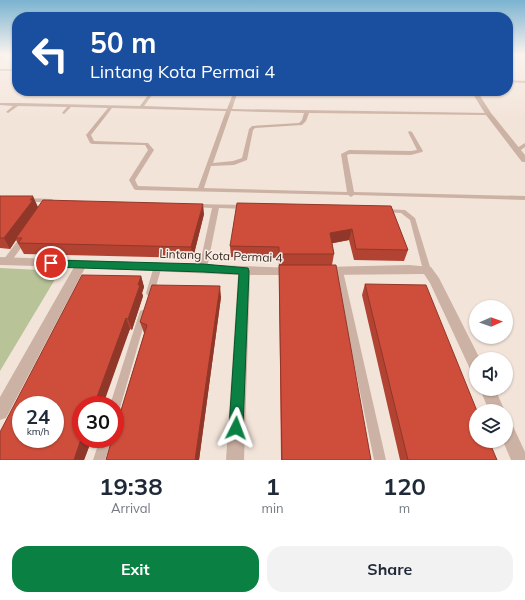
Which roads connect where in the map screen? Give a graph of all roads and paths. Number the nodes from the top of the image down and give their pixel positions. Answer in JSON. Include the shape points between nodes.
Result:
{"nodes":[{"id":1,"x":513,"y":81,"type":"edge"},
{"id":2,"x":525,"y":82,"type":"edge"},
{"id":3,"x":149,"y":96,"type":"edge"},
{"id":4,"x":234,"y":96,"type":"edge"},
{"id":5,"x":477,"y":96,"type":"edge"},
{"id":6,"x":0,"y":104,"type":"edge"},
{"id":7,"x":18,"y":104,"type":"junction"},
{"id":8,"x":71,"y":105,"type":"junction"},
{"id":9,"x":112,"y":106,"type":"junction"},
{"id":10,"x":142,"y":106,"type":"junction"},
{"id":11,"x":230,"y":110,"type":"junction"},
{"id":12,"x":8,"y":112,"type":"dead end"},
{"id":13,"x":307,"y":112,"type":"junction"},
{"id":14,"x":64,"y":113,"type":"dead end"},
{"id":15,"x":488,"y":114,"type":"junction"},
{"id":16,"x":410,"y":132,"type":"dead end"},
{"id":17,"x":525,"y":145,"type":"edge"},
{"id":18,"x":516,"y":151,"type":"junction"},
{"id":19,"x":525,"y":160,"type":"edge"},
{"id":20,"x":209,"y":165,"type":"junction"},
{"id":21,"x":200,"y":190,"type":"junction"},
{"id":22,"x":351,"y":195,"type":"junction"},
{"id":23,"x":525,"y":198,"type":"edge"},
{"id":24,"x":22,"y":200,"type":"edge"},
{"id":25,"x":58,"y":201,"type":"edge"},
{"id":26,"x":184,"y":206,"type":"edge"},
{"id":27,"x":216,"y":207,"type":"junction"},
{"id":28,"x":255,"y":208,"type":"edge"},
{"id":29,"x":379,"y":211,"type":"edge"},
{"id":30,"x":29,"y":231,"type":"edge"},
{"id":31,"x":4,"y":261,"type":"edge"},
{"id":32,"x":81,"y":265,"type":"junction"},
{"id":33,"x":158,"y":266,"type":"junction"},
{"id":34,"x":203,"y":268,"type":"junction"},
{"id":35,"x":427,"y":270,"type":"junction"},
{"id":36,"x":244,"y":271,"type":"junction"},
{"id":37,"x":300,"y":271,"type":"edge"},
{"id":38,"x":316,"y":271,"type":"edge"},
{"id":39,"x":339,"y":271,"type":"junction"},
{"id":40,"x":469,"y":352,"type":"edge"},
{"id":41,"x":119,"y":396,"type":"edge"},
{"id":42,"x":0,"y":412,"type":"edge"},
{"id":43,"x":513,"y":445,"type":"edge"},
{"id":44,"x":103,"y":448,"type":"edge"},
{"id":45,"x":99,"y":460,"type":"edge"},
{"id":46,"x":234,"y":460,"type":"edge"},
{"id":47,"x":380,"y":460,"type":"edge"},
{"id":48,"x":520,"y":460,"type":"edge"}],
"edges":[{"from":1,"to":2,"type":"lane"},
{"from":3,"to":10,"type":"lane"},
{"from":4,"to":11,"type":"lane"},
{"from":5,"to":15,"type":"street"},
{"from":6,"to":7,"type":"lane"},
{"from":7,"to":8,"type":"lane"},
{"from":7,"to":12,"type":"lane"},
{"from":8,"to":9,"type":"lane"},
{"from":8,"to":14,"type":"lane"},
{"from":9,"to":10,"type":"lane"},
{"from":9,"to":21,"type":"lane","via":[[88,135],[92,142],[146,144],[151,150],[132,180],[136,188]]},
{"from":10,"to":11,"type":"lane"},
{"from":11,"to":13,"type":"lane"},
{"from":11,"to":20,"type":"lane"},
{"from":13,"to":15,"type":"lane"},
{"from":13,"to":20,"type":"lane","via":[[300,124],[254,127],[251,129],[245,159],[234,163]]},
{"from":15,"to":18,"type":"street"},
{"from":16,"to":22,"type":"lane","via":[[420,150],[411,153],[344,154]]},
{"from":17,"to":18,"type":"lane"},
{"from":18,"to":19,"type":"street"},
{"from":20,"to":21,"type":"lane"},
{"from":21,"to":22,"type":"lane"},
{"from":22,"to":23,"type":"lane"},
{"from":24,"to":25,"type":"lane","via":[[48,204]]},
{"from":26,"to":27,"type":"lane"},
{"from":27,"to":28,"type":"lane"},
{"from":27,"to":34,"type":"lane"},
{"from":29,"to":35,"type":"lane","via":[[403,211],[413,219]]},
{"from":30,"to":31,"type":"lane"},
{"from":31,"to":32,"type":"street","name":"Lintang Kota Permai 4"},
{"from":32,"to":33,"type":"street","name":"Lintang Kota Permai 4"},
{"from":32,"to":42,"type":"street"},
{"from":33,"to":34,"type":"street","name":"Lintang Kota Permai 4"},
{"from":33,"to":41,"type":"lane"},
{"from":34,"to":36,"type":"street","name":"Lintang Kota Permai 4"},
{"from":35,"to":39,"type":"street"},
{"from":35,"to":40,"type":"street","via":[[435,281]]},
{"from":36,"to":37,"type":"street","name":"Lintang Kota Permai 4"},
{"from":36,"to":46,"type":"street"},
{"from":38,"to":39,"type":"street"},
{"from":39,"to":47,"type":"lane"},
{"from":43,"to":48,"type":"street"},
{"from":44,"to":45,"type":"lane"}]}
